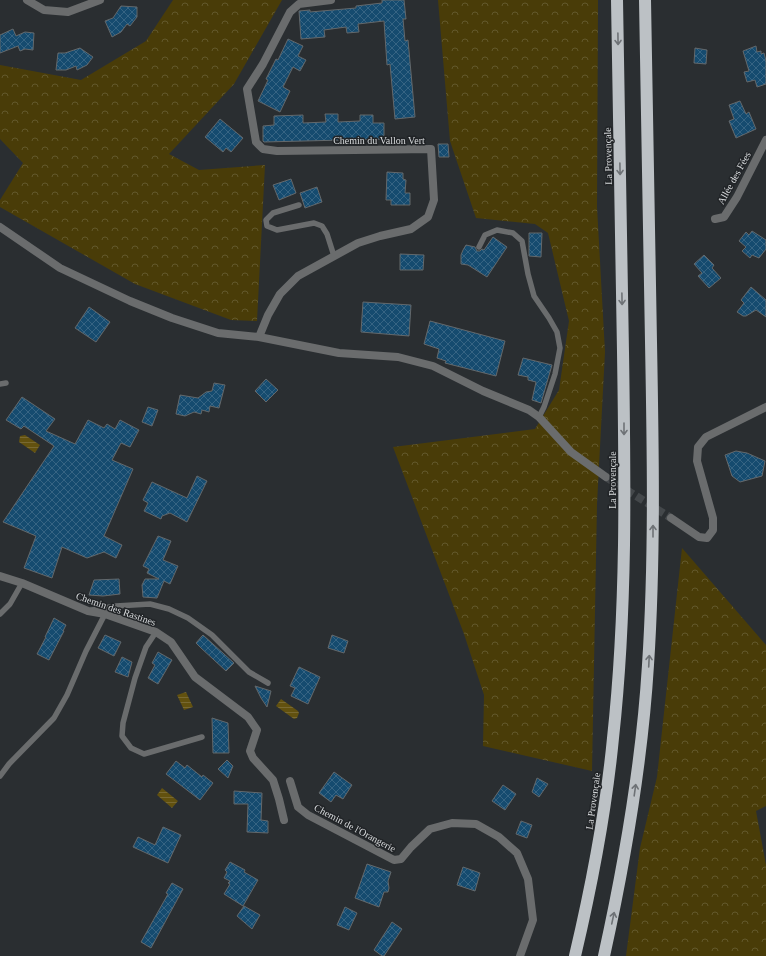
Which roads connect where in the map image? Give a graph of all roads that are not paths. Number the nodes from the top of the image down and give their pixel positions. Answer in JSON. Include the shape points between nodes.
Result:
{"nodes":[{"id":1,"x":27,"y":0,"type":"edge"},
{"id":2,"x":100,"y":0,"type":"edge"},
{"id":3,"x":331,"y":0,"type":"edge"},
{"id":4,"x":617,"y":0,"type":"edge"},
{"id":5,"x":645,"y":0,"type":"edge"},
{"id":6,"x":766,"y":140,"type":"edge"},
{"id":7,"x":299,"y":205,"type":"dead end"},
{"id":8,"x":715,"y":219,"type":"dead end"},
{"id":9,"x":0,"y":227,"type":"edge"},
{"id":10,"x":479,"y":246,"type":"dead end"},
{"id":11,"x":334,"y":256,"type":"junction"},
{"id":12,"x":259,"y":336,"type":"junction"},
{"id":13,"x":766,"y":407,"type":"edge"},
{"id":14,"x":539,"y":417,"type":"junction"},
{"id":15,"x":606,"y":477,"type":"tunnel mouth"},
{"id":16,"x":671,"y":518,"type":"tunnel mouth"},
{"id":17,"x":0,"y":576,"type":"edge"},
{"id":18,"x":22,"y":583,"type":"junction"},
{"id":19,"x":88,"y":610,"type":"junction"},
{"id":20,"x":0,"y":614,"type":"edge"},
{"id":21,"x":104,"y":614,"type":"junction"},
{"id":22,"x":156,"y":632,"type":"junction"},
{"id":23,"x":268,"y":683,"type":"dead end"},
{"id":24,"x":202,"y":737,"type":"dead end"},
{"id":25,"x":0,"y":776,"type":"edge"},
{"id":26,"x":290,"y":781,"type":"dead end"},
{"id":27,"x":284,"y":820,"type":"dead end"},
{"id":28,"x":520,"y":956,"type":"edge"},
{"id":29,"x":575,"y":956,"type":"edge"},
{"id":30,"x":604,"y":956,"type":"edge"}],
"edges":[{"from":1,"to":2,"type":"street","via":[[44,10],[68,12]]},
{"from":3,"to":11,"type":"street","name":"Chemin du Vallon Vert","via":[[299,4],[290,12],[247,90],[256,142],[263,149],[277,151],[431,149],[434,200],[428,217],[411,229],[358,243]]},
{"from":4,"to":29,"type":"highway","name":"La Provençale","one_way":true,"via":[[624,392],[623,606],[606,797]]},
{"from":30,"to":5,"type":"highway","one_way":true,"via":[[618,894],[643,732],[652,598],[652,392]]},
{"from":6,"to":8,"type":"street","name":"Allée des Fées","via":[[737,197],[724,217]]},
{"from":7,"to":11,"type":"lane","via":[[273,213],[266,220],[267,226],[278,230],[314,223],[322,226]]},
{"from":9,"to":12,"type":"street","via":[[60,268],[130,301],[218,333]]},
{"from":10,"to":14,"type":"lane","via":[[485,235],[497,230],[513,232],[522,241],[534,296],[558,332],[560,348],[555,374]]},
{"from":11,"to":12,"type":"street","name":"Chemin du Vallon Vert","via":[[298,276],[280,294]]},
{"from":12,"to":14,"type":"street","via":[[339,353],[398,357],[433,366]]},
{"from":13,"to":16,"type":"street","via":[[706,437],[698,447],[697,460],[713,518],[713,530],[707,538],[699,537]]},
{"from":14,"to":15,"type":"street","via":[[571,452]]},
{"from":17,"to":18,"type":"street","name":"Chemin des Rastines"},
{"from":18,"to":19,"type":"street","name":"Chemin des Rastines"},
{"from":18,"to":20,"type":"lane","via":[[10,604]]},
{"from":19,"to":21,"type":"street","name":"Chemin des Rastines"},
{"from":19,"to":23,"type":"lane","via":[[150,604],[169,609],[188,618],[212,635],[249,672]]},
{"from":21,"to":22,"type":"street","name":"Chemin des Rastines"},
{"from":21,"to":25,"type":"lane","via":[[54,718]]},
{"from":22,"to":24,"type":"lane","via":[[146,648],[135,678],[123,722],[122,736],[131,748],[144,754]]},
{"from":22,"to":27,"type":"street","name":"Chemin des Rastines","via":[[171,642],[195,677],[248,717],[257,730],[250,751],[273,780]]},
{"from":26,"to":28,"type":"street","name":"Chemin de l'Orangerie","via":[[298,807],[308,815],[394,860],[401,859],[430,829],[452,822],[476,824],[499,838],[517,853],[528,879],[533,920]]}]}
